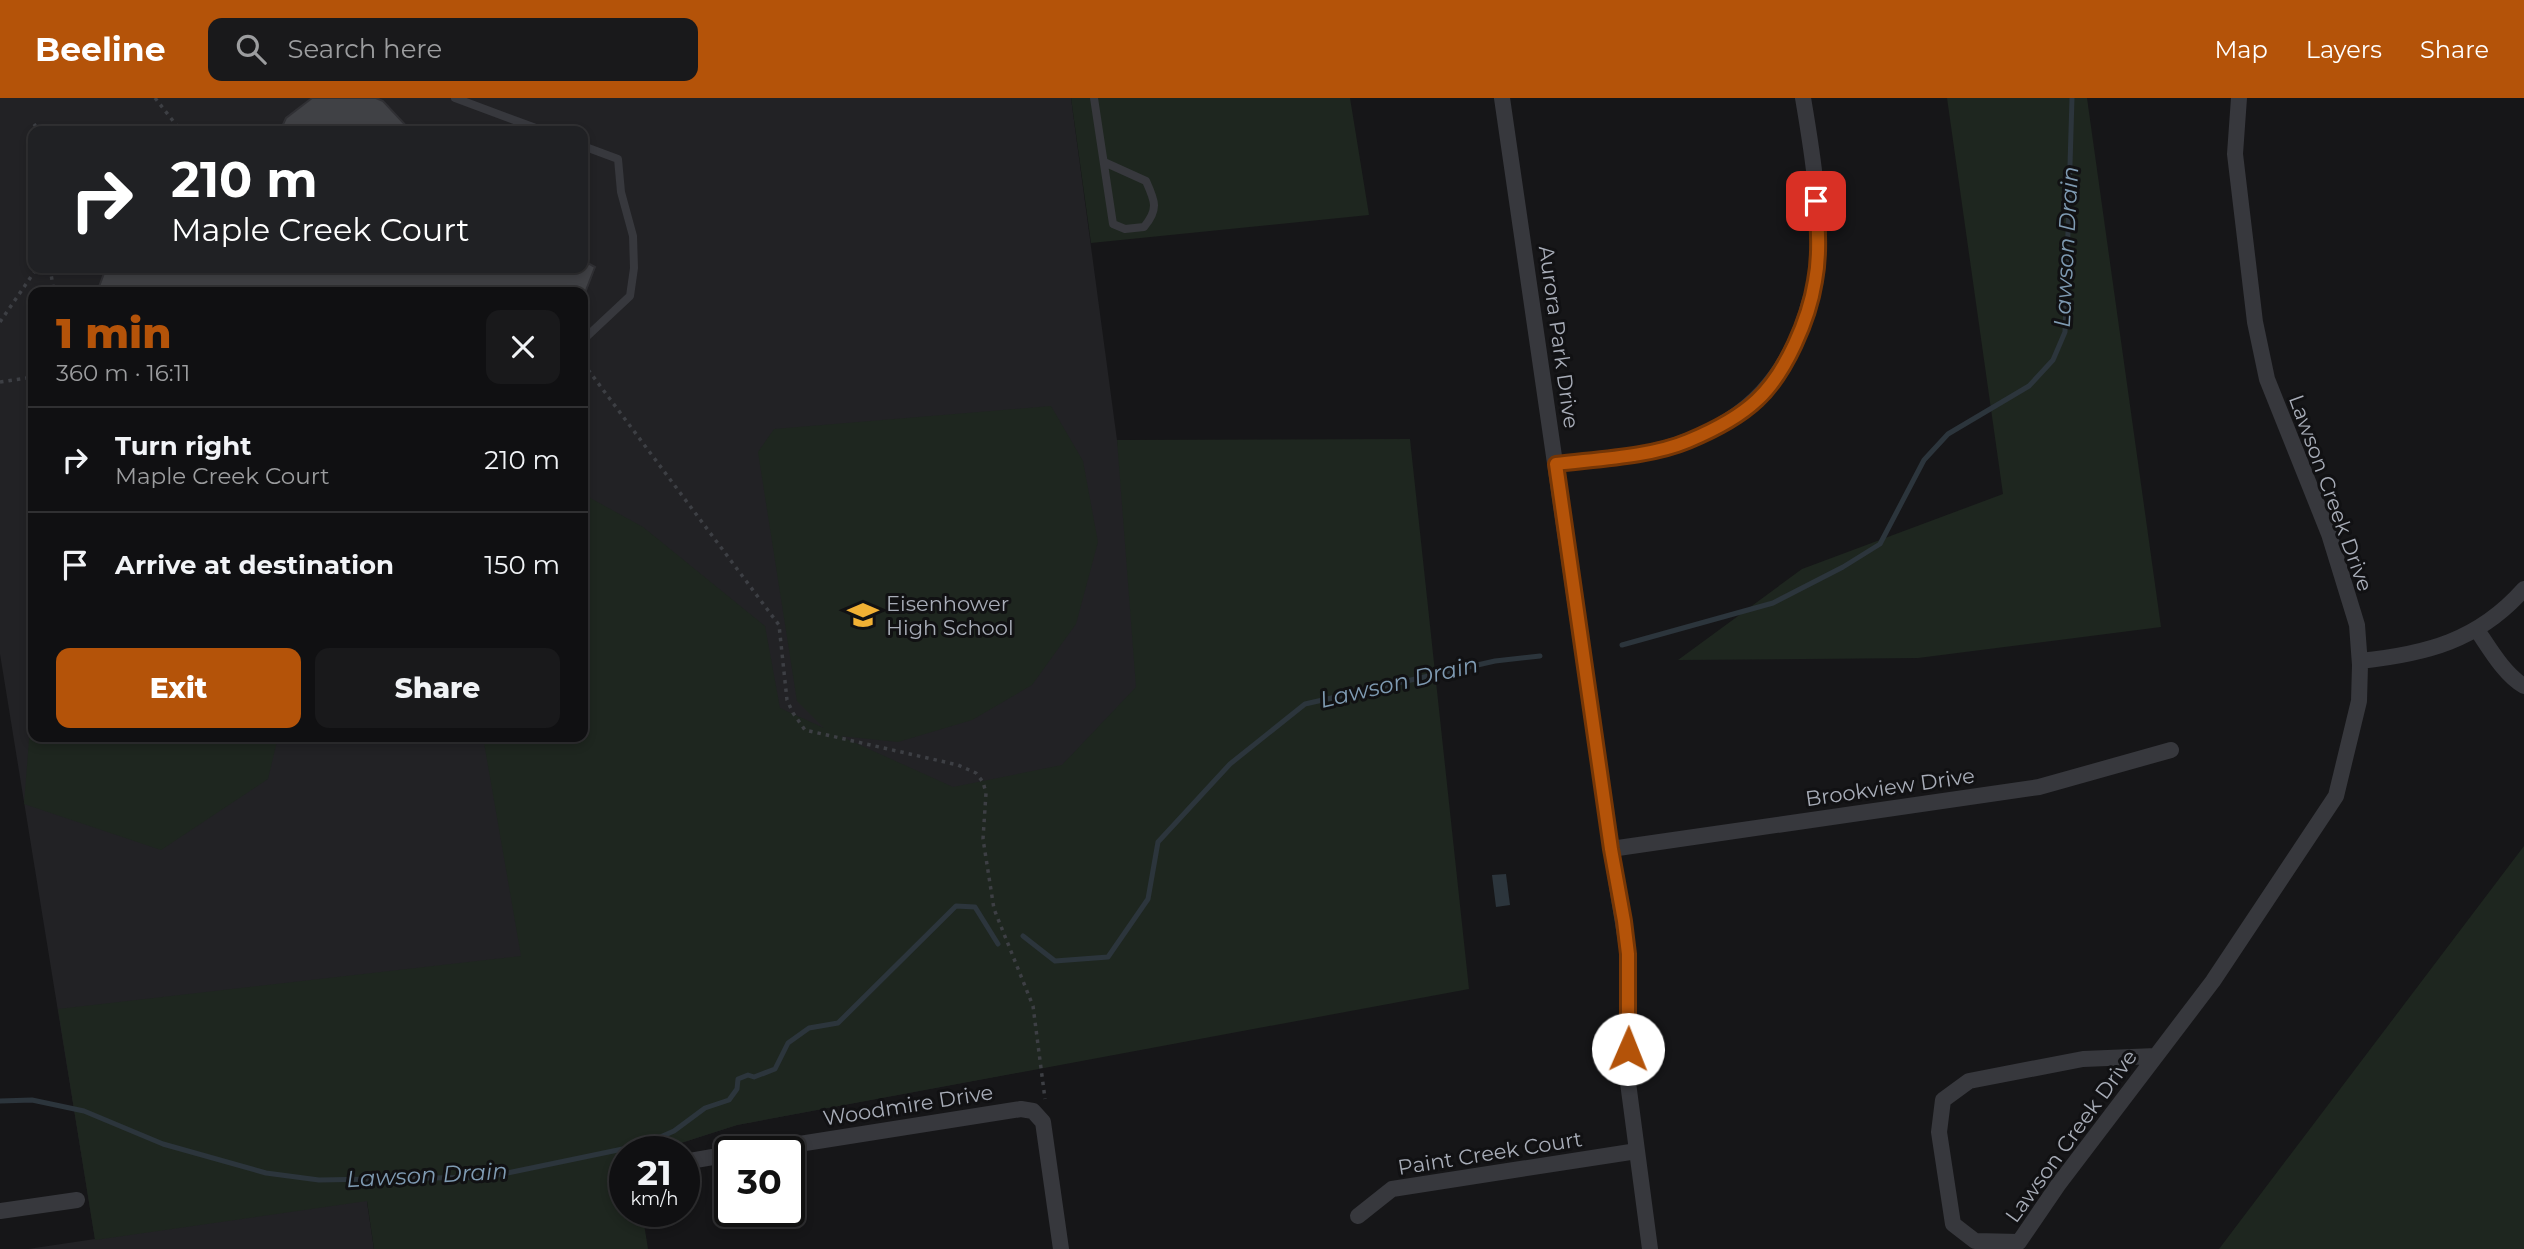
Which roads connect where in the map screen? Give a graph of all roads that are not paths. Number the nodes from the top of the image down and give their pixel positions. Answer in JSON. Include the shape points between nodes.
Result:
{"nodes":[{"id":1,"x":455,"y":98,"type":"edge"},
{"id":2,"x":1094,"y":98,"type":"edge"},
{"id":3,"x":1502,"y":98,"type":"edge"},
{"id":4,"x":1803,"y":98,"type":"edge"},
{"id":5,"x":2239,"y":98,"type":"edge"},
{"id":6,"x":531,"y":126,"type":"edge"},
{"id":7,"x":588,"y":148,"type":"edge"},
{"id":8,"x":1104,"y":162,"type":"junction"},
{"id":9,"x":588,"y":335,"type":"edge"},
{"id":10,"x":1556,"y":464,"type":"junction"},
{"id":11,"x":2524,"y":589,"type":"edge"},
{"id":12,"x":2477,"y":630,"type":"junction"},
{"id":13,"x":2360,"y":661,"type":"junction"},
{"id":14,"x":2524,"y":686,"type":"edge"},
{"id":15,"x":2171,"y":750,"type":"dead end"},
{"id":16,"x":1611,"y":849,"type":"junction"},
{"id":17,"x":2156,"y":1056,"type":"junction"},
{"id":18,"x":805,"y":1143,"type":"edge"},
{"id":19,"x":1637,"y":1151,"type":"junction"},
{"id":20,"x":77,"y":1200,"type":"dead end"},
{"id":21,"x":0,"y":1211,"type":"edge"},
{"id":22,"x":1358,"y":1216,"type":"dead end"},
{"id":23,"x":1060,"y":1249,"type":"edge"},
{"id":24,"x":1650,"y":1249,"type":"edge"}],
"edges":[{"from":1,"to":6,"type":"lane"},
{"from":2,"to":8,"type":"lane"},
{"from":3,"to":10,"type":"street","name":"Aurora Park Drive"},
{"from":4,"to":10,"type":"street","via":[[1818,249],[1815,281],[1782,369],[1758,400],[1731,420],[1686,442],[1626,456]]},
{"from":5,"to":13,"type":"street","name":"Lawson Creek Drive","via":[[2235,154],[2255,322],[2267,379],[2329,534],[2357,625]]},
{"from":7,"to":9,"type":"lane","via":[[618,159],[633,236],[634,268],[630,296]]},
{"from":8,"to":8,"type":"lane","via":[[1113,224],[1125,229],[1144,227],[1154,215],[1154,198],[1146,181]]},
{"from":10,"to":16,"type":"street","name":"Aurora Park Drive"},
{"from":11,"to":12,"type":"street"},
{"from":12,"to":13,"type":"street","via":[[2406,656]]},
{"from":12,"to":14,"type":"street"},
{"from":13,"to":17,"type":"street","name":"Lawson Creek Drive","via":[[2359,701],[2336,796],[2213,981]]},
{"from":15,"to":16,"type":"street","name":"Brookview Drive","via":[[2039,787]]},
{"from":16,"to":19,"type":"street","name":"Aurora Park Drive","via":[[1628,954],[1627,1075]]},
{"from":17,"to":17,"type":"street","name":"Lawson Creek Drive","via":[[2019,1242],[1975,1241],[1952,1224],[1939,1132],[1943,1100],[1969,1081],[2083,1059]]},
{"from":18,"to":23,"type":"street","name":"Woodmire Drive","via":[[1021,1108],[1038,1116]]},
{"from":19,"to":22,"type":"street","name":"Paint Creek Court","via":[[1392,1189]]},
{"from":19,"to":24,"type":"street","name":"Aurora Park Drive"},
{"from":20,"to":21,"type":"street"}]}
